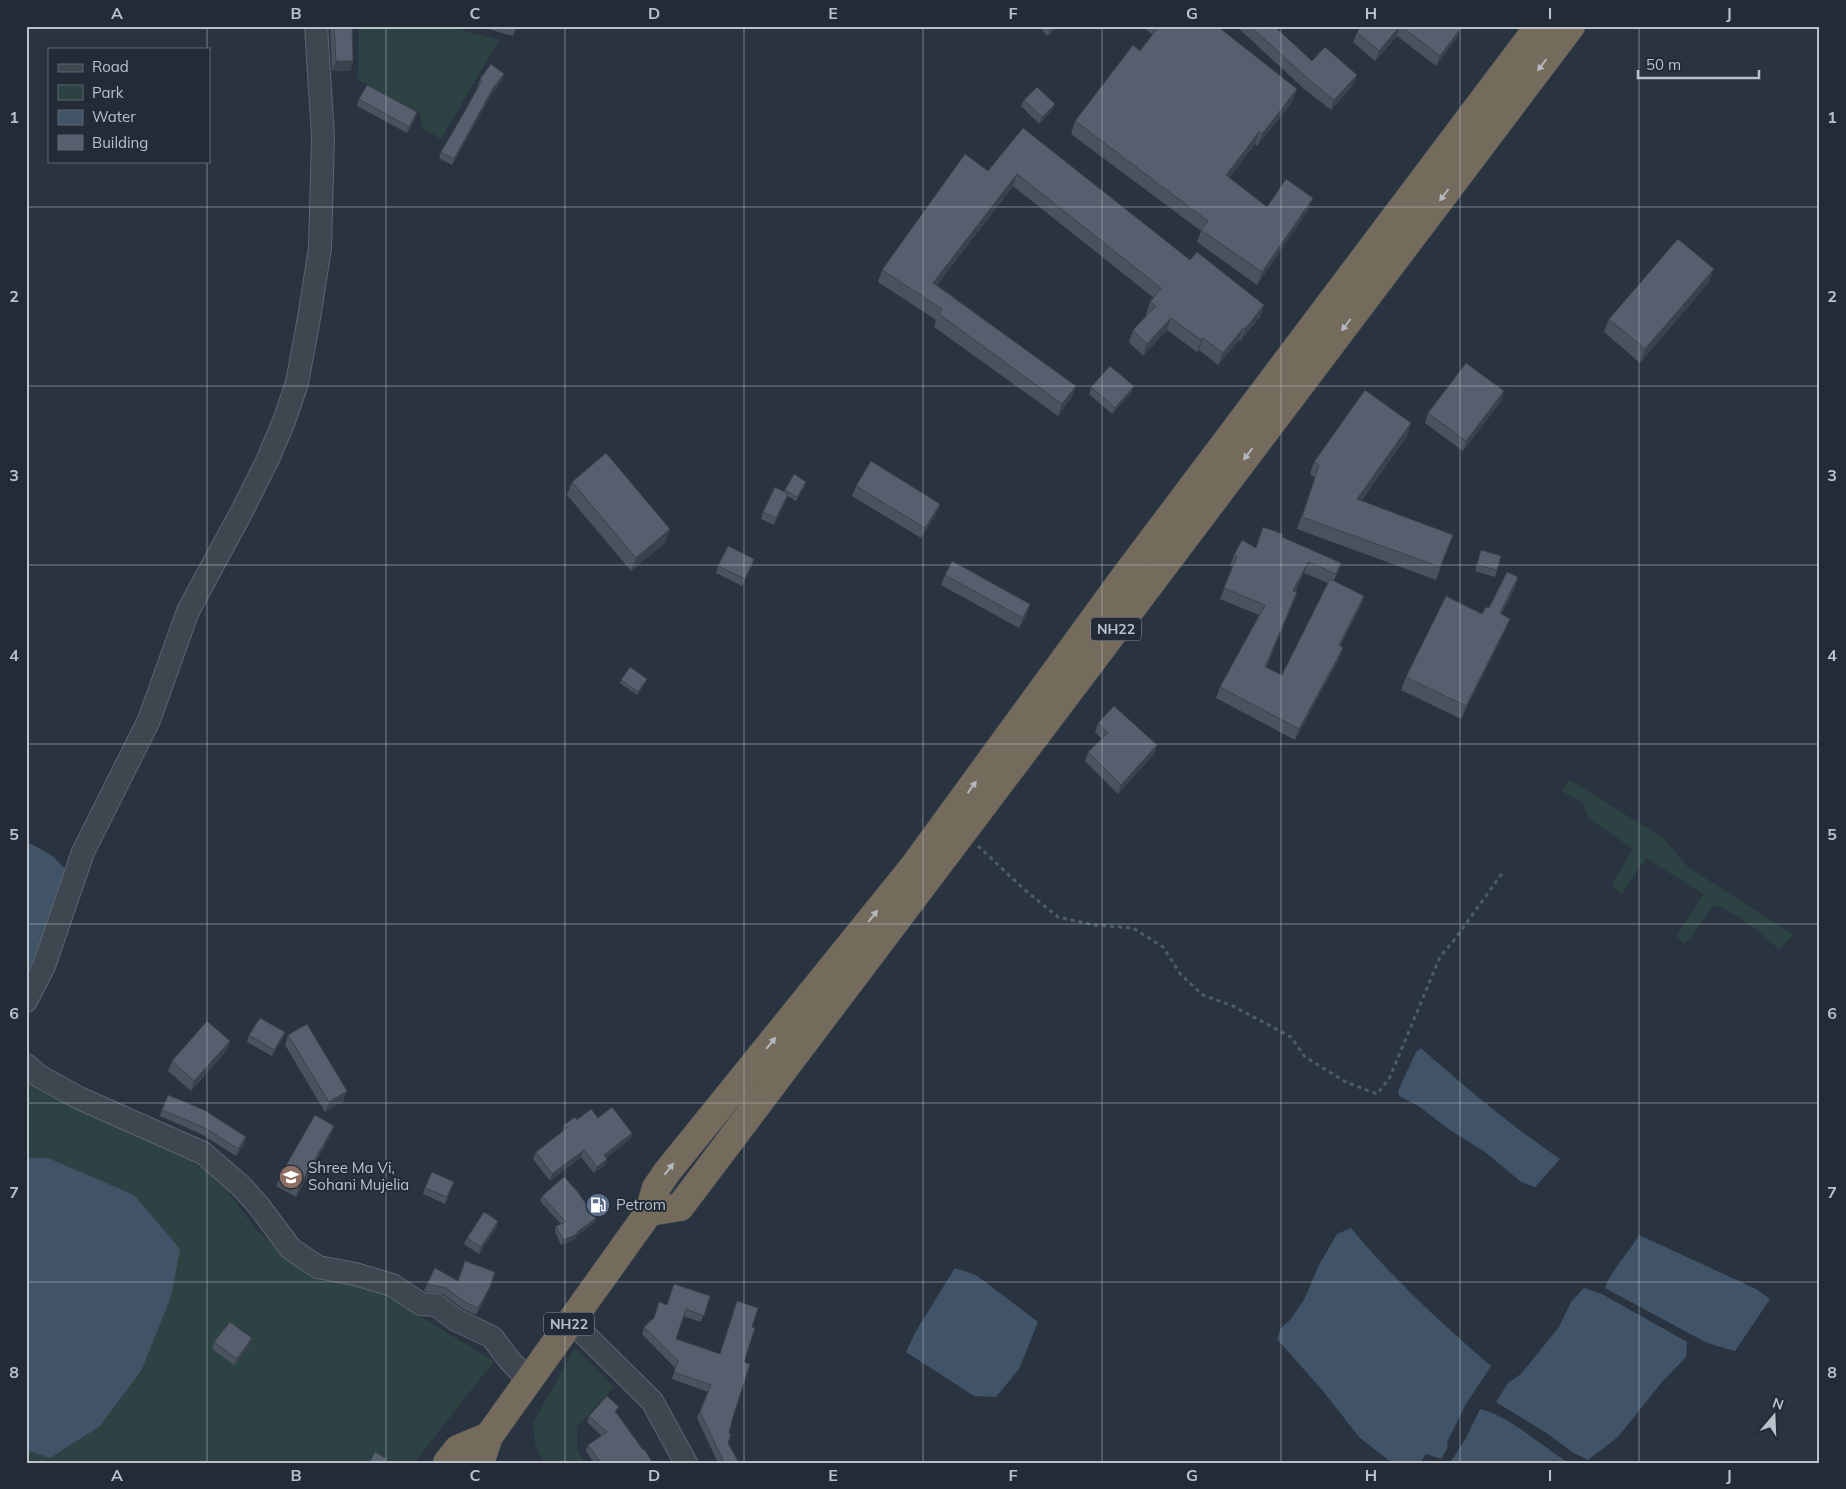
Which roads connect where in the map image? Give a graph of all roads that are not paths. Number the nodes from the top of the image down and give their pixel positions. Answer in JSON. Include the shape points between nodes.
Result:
{"nodes":[{"id":1,"x":316,"y":26,"type":"edge"},
{"id":2,"x":1539,"y":26,"type":"edge"},
{"id":3,"x":1571,"y":26,"type":"edge"},
{"id":4,"x":26,"y":1001,"type":"edge"},
{"id":5,"x":26,"y":1065,"type":"edge"},
{"id":6,"x":649,"y":1212,"type":"junction"},
{"id":7,"x":570,"y":1322,"type":"junction"},
{"id":8,"x":529,"y":1380,"type":"junction"},
{"id":9,"x":489,"y":1436,"type":"junction"},
{"id":10,"x":447,"y":1463,"type":"edge"},
{"id":11,"x":480,"y":1463,"type":"edge"},
{"id":12,"x":686,"y":1463,"type":"edge"}],
"edges":[{"from":1,"to":4,"type":"street","via":[[323,136],[320,248],[297,383],[268,459],[188,611],[149,720],[83,852],[44,966]]},
{"from":6,"to":2,"type":"highway","number":"NH22","one_way":true,"via":[[656,1188],[667,1172],[914,866],[1126,575]]},
{"from":3,"to":6,"type":"highway","number":"NH22","one_way":true,"via":[[680,1207]]},
{"from":5,"to":8,"type":"street","via":[[79,1098],[203,1153],[240,1185],[291,1249],[318,1267],[392,1285],[420,1304],[436,1305],[456,1320],[492,1337]]},
{"from":6,"to":7,"type":"highway","number":"NH22"},
{"from":7,"to":8,"type":"highway","number":"NH22"},
{"from":7,"to":12,"type":"street","via":[[652,1401]]},
{"from":8,"to":9,"type":"highway","number":"NH22"},
{"from":9,"to":10,"type":"highway","via":[[458,1449]]},
{"from":9,"to":11,"type":"highway","number":"NH22"}]}
